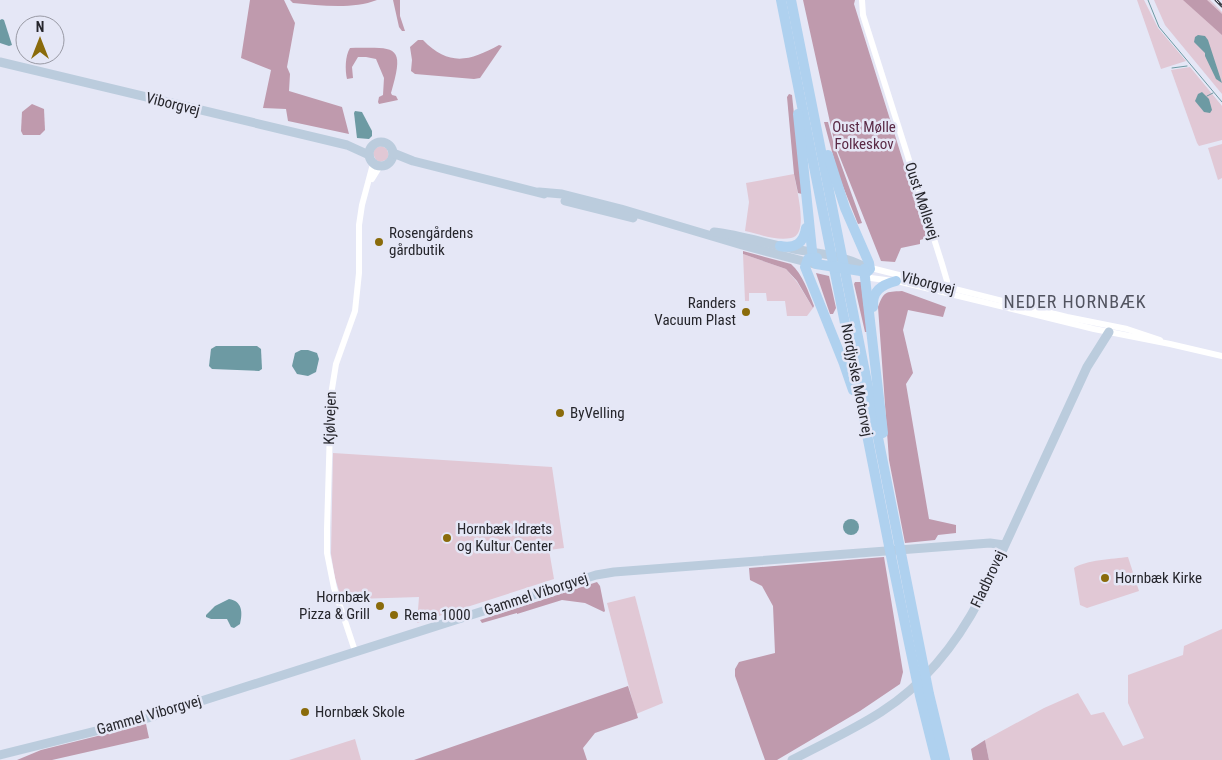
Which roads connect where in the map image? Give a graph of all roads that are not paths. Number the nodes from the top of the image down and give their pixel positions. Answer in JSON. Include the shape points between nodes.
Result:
{"nodes":[{"id":1,"x":780,"y":0,"type":"edge"},
{"id":2,"x":792,"y":0,"type":"edge"},
{"id":3,"x":862,"y":0,"type":"edge"},
{"id":4,"x":0,"y":62,"type":"edge"},
{"id":5,"x":370,"y":151,"type":"junction"},
{"id":6,"x":392,"y":157,"type":"junction"},
{"id":7,"x":376,"y":165,"type":"junction"},
{"id":8,"x":808,"y":215,"type":"junction"},
{"id":9,"x":684,"y":227,"type":"junction"},
{"id":10,"x":780,"y":246,"type":"junction"},
{"id":11,"x":812,"y":257,"type":"junction"},
{"id":12,"x":863,"y":271,"type":"junction"},
{"id":13,"x":896,"y":281,"type":"junction"},
{"id":14,"x":946,"y":288,"type":"junction"},
{"id":15,"x":1111,"y":329,"type":"junction"},
{"id":16,"x":873,"y":338,"type":"junction"},
{"id":17,"x":1222,"y":356,"type":"edge"},
{"id":18,"x":888,"y":539,"type":"junction"},
{"id":19,"x":1003,"y":548,"type":"junction"},
{"id":20,"x":902,"y":560,"type":"junction"},
{"id":21,"x":355,"y":651,"type":"junction"},
{"id":22,"x":19,"y":749,"type":"junction"},
{"id":23,"x":0,"y":750,"type":"edge"},
{"id":24,"x":0,"y":755,"type":"edge"},
{"id":25,"x":792,"y":760,"type":"edge"},
{"id":26,"x":936,"y":760,"type":"edge"},
{"id":27,"x":945,"y":760,"type":"edge"}],
"edges":[{"from":1,"to":8,"type":"highway","via":[[796,99]]},
{"from":1,"to":18,"type":"highway","name":"Nordjyske Motorvej"},
{"from":2,"to":12,"type":"highway","via":[[820,126]]},
{"from":2,"to":20,"type":"highway","name":"Nordjyske Motorvej"},
{"from":3,"to":14,"type":"street","name":"Oust Møllevej","via":[[863,15],[942,264]]},
{"from":4,"to":5,"type":"main road","name":"Viborgvej"},
{"from":5,"to":6,"type":"main road","via":[[376,142],[384,142],[390,146]]},
{"from":5,"to":7,"type":"main road"},
{"from":6,"to":7,"type":"main road","via":[[385,165]]},
{"from":6,"to":9,"type":"main road","via":[[577,198]]},
{"from":7,"to":21,"type":"street","name":"Kjølvejen","via":[[362,205],[355,311],[332,382],[327,553],[334,588]]},
{"from":8,"to":10,"type":"highway","via":[[805,235],[800,242],[788,248]]},
{"from":8,"to":11,"type":"highway"},
{"from":9,"to":10,"type":"main road"},
{"from":9,"to":11,"type":"main road"},
{"from":10,"to":11,"type":"main road"},
{"from":11,"to":12,"type":"highway","via":[[826,265]]},
{"from":11,"to":18,"type":"highway","via":[[806,270],[853,390]]},
{"from":12,"to":13,"type":"street","name":"Viborgvej"},
{"from":12,"to":14,"type":"street","name":"Viborgvej"},
{"from":12,"to":16,"type":"highway"},
{"from":13,"to":15,"type":"street","name":"Viborgvej","via":[[1064,322]]},
{"from":13,"to":16,"type":"highway","via":[[882,286],[874,294]]},
{"from":14,"to":15,"type":"street","name":"Viborgvej"},
{"from":15,"to":17,"type":"street","name":"Viborgvej"},
{"from":15,"to":19,"type":"main road","name":"Fladbrovej","via":[[1087,367]]},
{"from":16,"to":20,"type":"highway","via":[[882,432]]},
{"from":18,"to":26,"type":"highway","name":"Nordjyske Motorvej"},
{"from":19,"to":21,"type":"main road","name":"Gammel Viborgvej","via":[[981,544],[614,572]]},
{"from":19,"to":25,"type":"main road","name":"Fladbrovej","via":[[966,626],[938,663],[904,696],[862,724]]},
{"from":20,"to":27,"type":"highway","name":"Nordjyske Motorvej"},
{"from":21,"to":22,"type":"main road","name":"Gammel Viborgvej","via":[[148,718]]},
{"from":22,"to":23,"type":"main road","name":"Gammel Viborgvej"},
{"from":22,"to":24,"type":"main road","name":"Gammel Viborgvej"}]}
